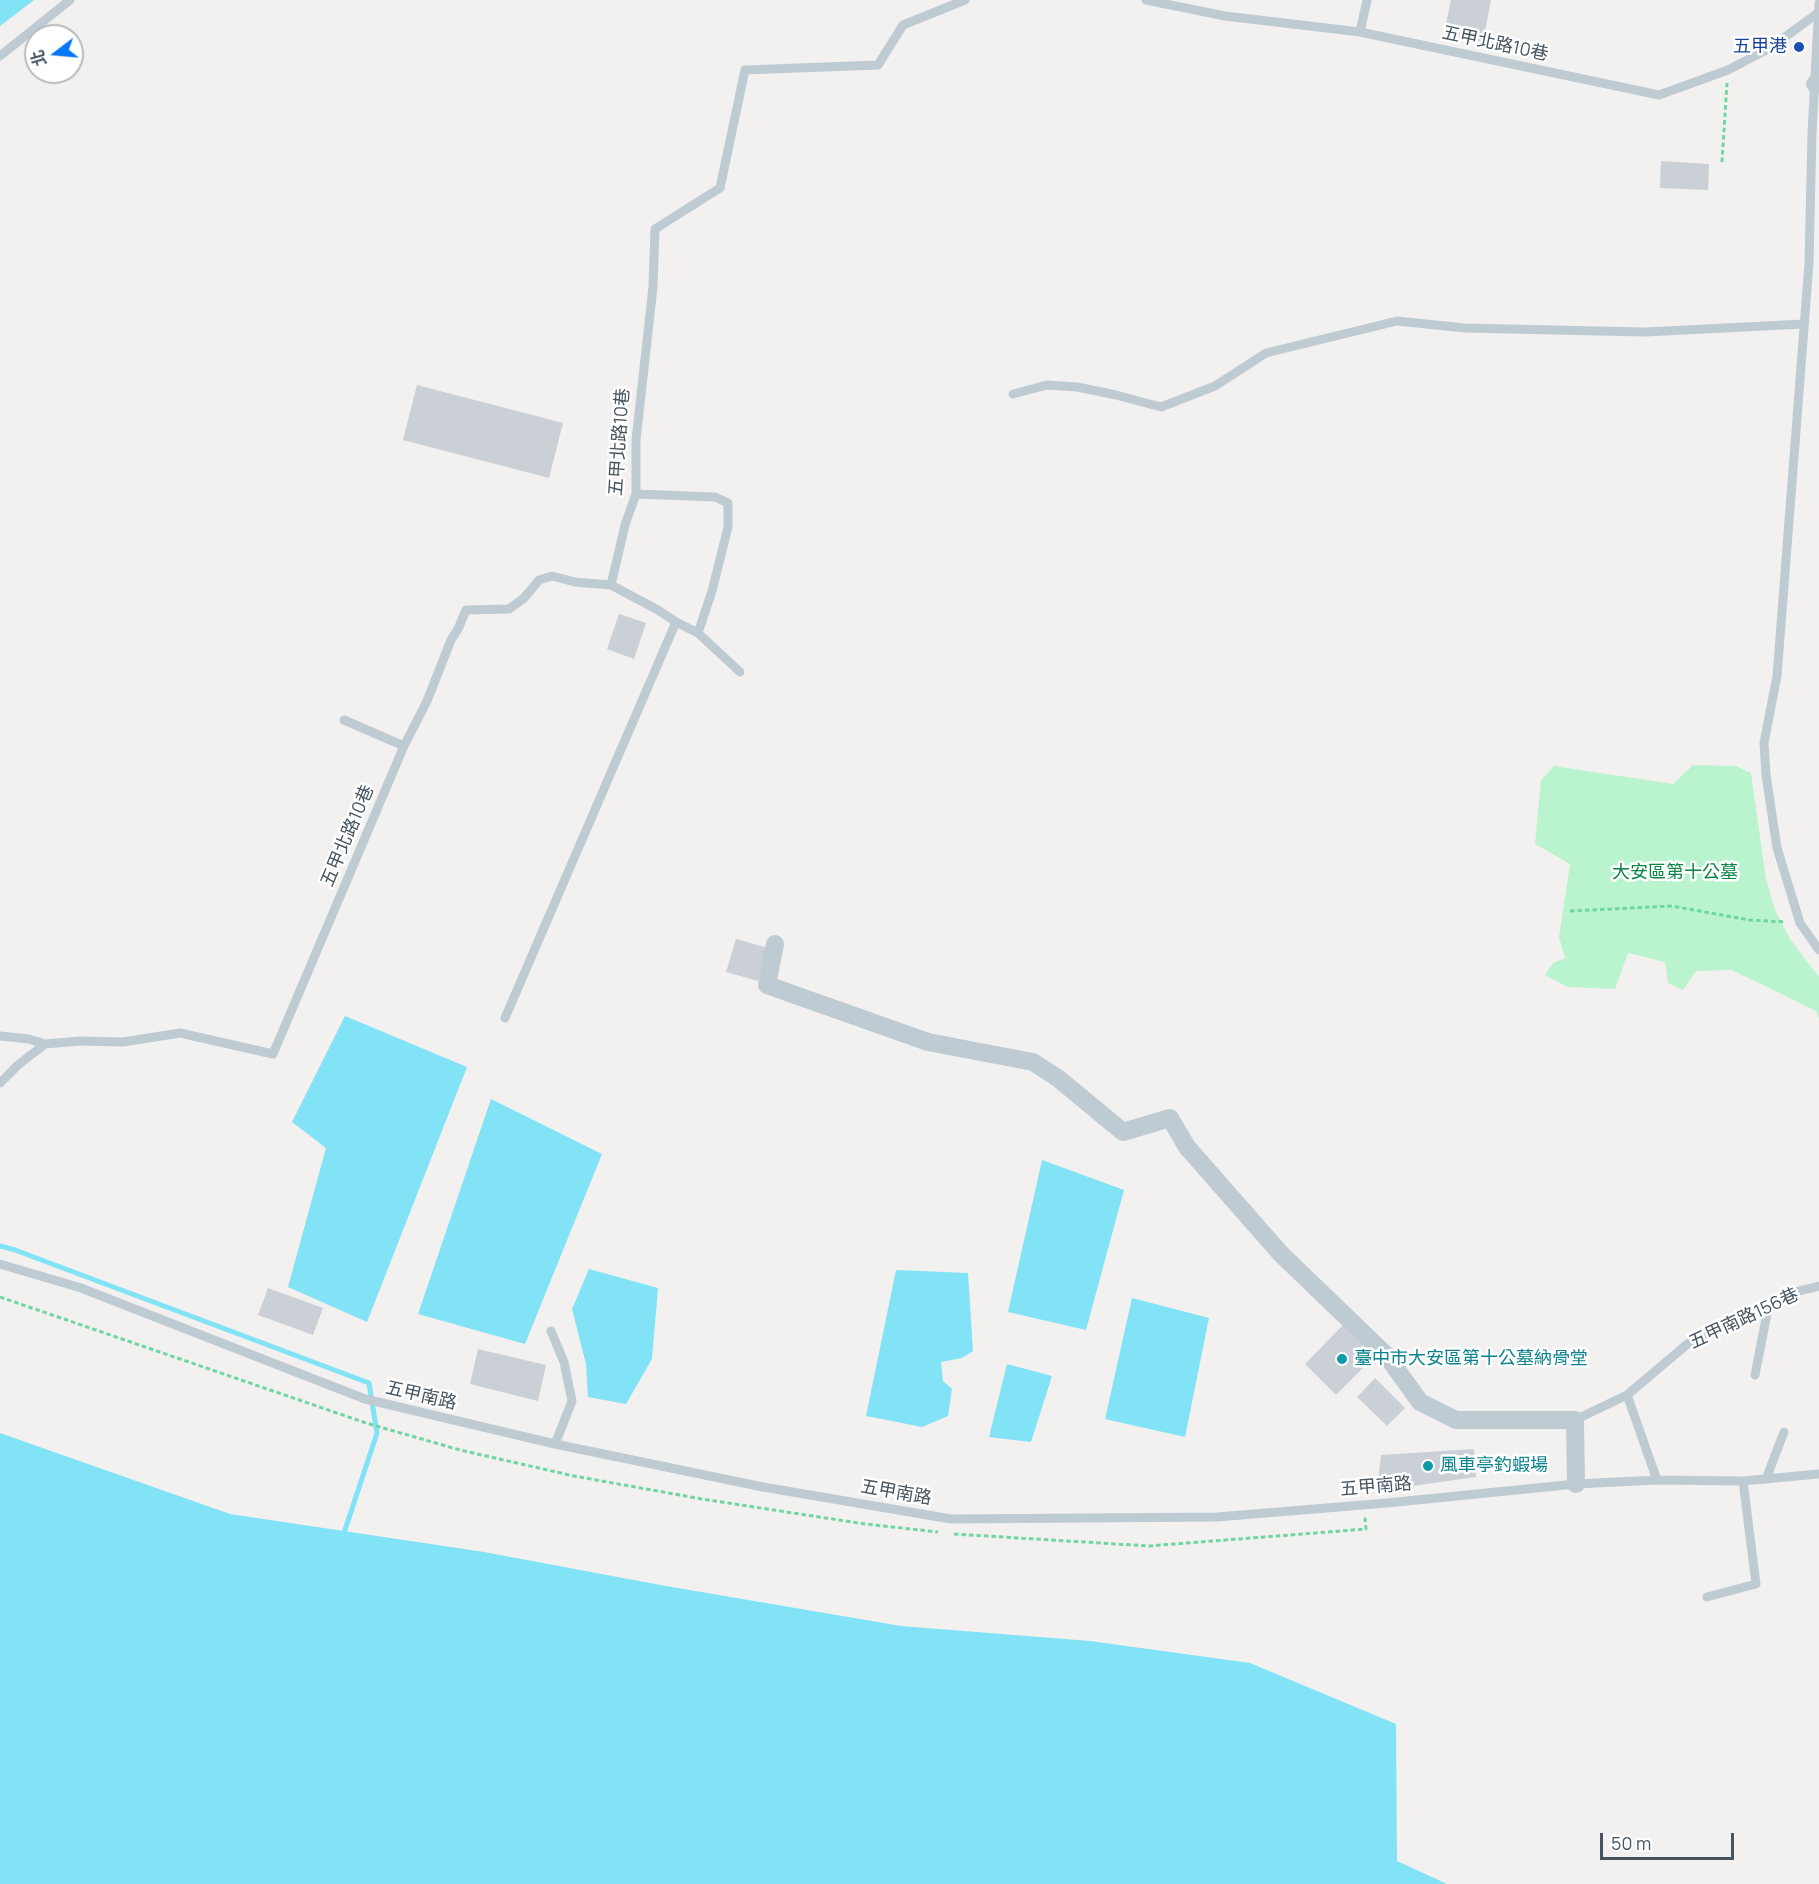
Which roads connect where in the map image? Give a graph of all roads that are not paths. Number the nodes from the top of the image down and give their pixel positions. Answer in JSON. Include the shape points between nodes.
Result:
{"nodes":[{"id":1,"x":70,"y":0,"type":"edge"},
{"id":2,"x":965,"y":0,"type":"edge"},
{"id":3,"x":1146,"y":0,"type":"edge"},
{"id":4,"x":1367,"y":0,"type":"edge"},
{"id":5,"x":1819,"y":3,"type":"edge"},
{"id":6,"x":1818,"y":13,"type":"edge"},
{"id":7,"x":1360,"y":32,"type":"junction"},
{"id":8,"x":0,"y":56,"type":"edge"},
{"id":9,"x":1817,"y":84,"type":"edge"},
{"id":10,"x":1804,"y":324,"type":"junction"},
{"id":11,"x":1013,"y":394,"type":"dead end"},
{"id":12,"x":636,"y":494,"type":"junction"},
{"id":13,"x":611,"y":585,"type":"junction"},
{"id":14,"x":676,"y":622,"type":"junction"},
{"id":15,"x":698,"y":633,"type":"junction"},
{"id":16,"x":740,"y":672,"type":"dead end"},
{"id":17,"x":344,"y":720,"type":"dead end"},
{"id":18,"x":404,"y":746,"type":"junction"},
{"id":19,"x":776,"y":944,"type":"dead end"},
{"id":20,"x":1819,"y":950,"type":"edge"},
{"id":21,"x":505,"y":1018,"type":"dead end"},
{"id":22,"x":0,"y":1036,"type":"edge"},
{"id":23,"x":45,"y":1044,"type":"junction"},
{"id":24,"x":0,"y":1083,"type":"edge"},
{"id":25,"x":0,"y":1264,"type":"edge"},
{"id":26,"x":1819,"y":1286,"type":"edge"},
{"id":27,"x":1768,"y":1303,"type":"junction"},
{"id":28,"x":551,"y":1331,"type":"dead end"},
{"id":29,"x":1755,"y":1375,"type":"dead end"},
{"id":30,"x":1627,"y":1395,"type":"junction"},
{"id":31,"x":1575,"y":1420,"type":"junction"},
{"id":32,"x":1784,"y":1432,"type":"dead end"},
{"id":33,"x":555,"y":1444,"type":"junction"},
{"id":34,"x":1819,"y":1474,"type":"edge"},
{"id":35,"x":1766,"y":1479,"type":"junction"},
{"id":36,"x":1657,"y":1480,"type":"junction"},
{"id":37,"x":1743,"y":1481,"type":"junction"},
{"id":38,"x":1576,"y":1484,"type":"junction"},
{"id":39,"x":1707,"y":1596,"type":"dead end"}],
"edges":[{"from":1,"to":8,"type":"lane"},
{"from":2,"to":12,"type":"lane","name":"五甲北路10巷","via":[[903,25],[878,65],[744,70],[720,188],[656,229],[636,440]]},
{"from":3,"to":7,"type":"lane","name":"五甲北路10巷","via":[[1225,16]]},
{"from":4,"to":7,"type":"lane"},
{"from":5,"to":6,"type":"lane"},
{"from":6,"to":7,"type":"lane","name":"五甲北路10巷","via":[[1770,48],[1728,70],[1659,95]]},
{"from":6,"to":9,"type":"lane"},
{"from":9,"to":10,"type":"lane"},
{"from":10,"to":11,"type":"lane","via":[[1645,332],[1465,328],[1397,321],[1266,353],[1215,386],[1161,407],[1077,387],[1047,386]]},
{"from":10,"to":20,"type":"lane","via":[[1777,676],[1764,743],[1777,848],[1800,923]]},
{"from":12,"to":13,"type":"lane","name":"五甲北路10巷"},
{"from":12,"to":15,"type":"lane","via":[[716,497],[728,503],[728,527]]},
{"from":13,"to":14,"type":"lane"},
{"from":13,"to":18,"type":"lane","name":"五甲北路10巷","via":[[552,576],[539,580],[509,609],[466,610]]},
{"from":14,"to":15,"type":"lane"},
{"from":14,"to":21,"type":"lane"},
{"from":15,"to":16,"type":"lane"},
{"from":17,"to":18,"type":"lane"},
{"from":18,"to":23,"type":"lane","name":"五甲北路10巷","via":[[273,1054],[180,1033],[123,1042]]},
{"from":19,"to":31,"type":"street","via":[[767,985],[928,1042],[1034,1062],[1123,1132],[1170,1118],[1187,1147],[1281,1254],[1387,1356],[1420,1402],[1456,1420]]},
{"from":22,"to":23,"type":"lane","name":"五甲北路10巷"},
{"from":23,"to":24,"type":"lane"},
{"from":25,"to":33,"type":"lane","name":"五甲南路","via":[[81,1288],[365,1399]]},
{"from":26,"to":27,"type":"lane","name":"五甲南路156巷"},
{"from":27,"to":29,"type":"lane"},
{"from":27,"to":30,"type":"lane","name":"五甲南路156巷","via":[[1691,1341]]},
{"from":28,"to":33,"type":"lane","via":[[564,1362],[572,1401]]},
{"from":30,"to":31,"type":"lane","name":"五甲南路156巷"},
{"from":30,"to":36,"type":"lane"},
{"from":31,"to":38,"type":"street"},
{"from":32,"to":35,"type":"lane"},
{"from":33,"to":38,"type":"lane","name":"五甲南路","via":[[763,1487],[951,1519],[1217,1517]]},
{"from":34,"to":35,"type":"lane","name":"五甲南路"},
{"from":35,"to":37,"type":"lane","name":"五甲南路"},
{"from":36,"to":37,"type":"lane","name":"五甲南路"},
{"from":36,"to":38,"type":"lane","name":"五甲南路"},
{"from":37,"to":39,"type":"lane","via":[[1756,1584]]}]}
